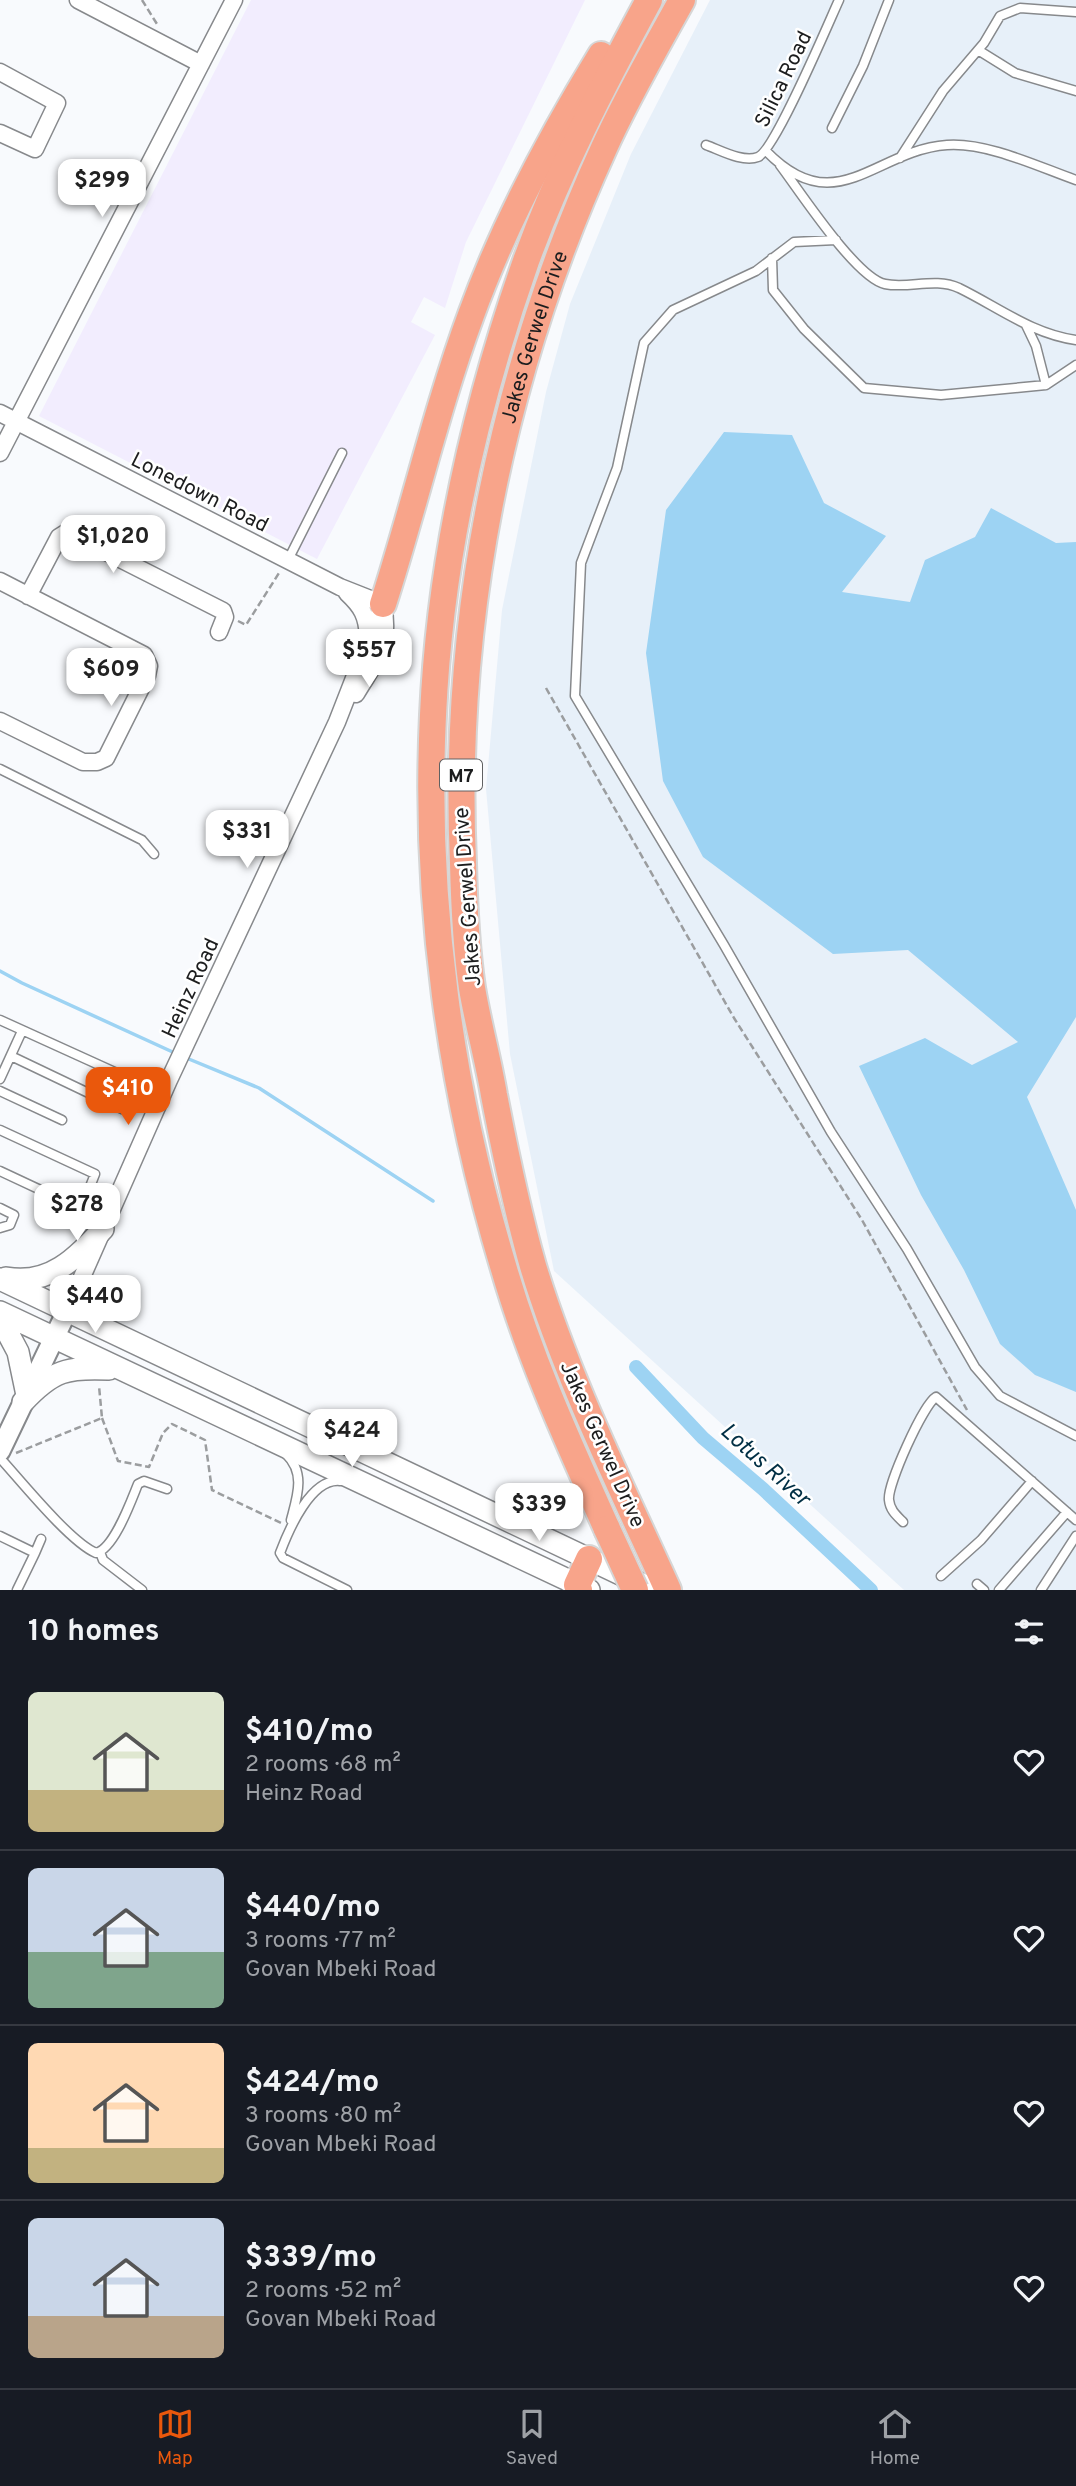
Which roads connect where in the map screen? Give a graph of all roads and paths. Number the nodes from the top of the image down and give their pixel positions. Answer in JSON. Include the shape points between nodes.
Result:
{"nodes":[{"id":1,"x":78,"y":0,"type":"edge"},
{"id":2,"x":234,"y":0,"type":"edge"},
{"id":3,"x":635,"y":0,"type":"edge"},
{"id":4,"x":649,"y":0,"type":"edge"},
{"id":5,"x":682,"y":0,"type":"edge"},
{"id":6,"x":839,"y":0,"type":"edge"},
{"id":7,"x":889,"y":0,"type":"edge"},
{"id":8,"x":1076,"y":12,"type":"edge"},
{"id":9,"x":978,"y":50,"type":"junction"},
{"id":10,"x":201,"y":64,"type":"junction"},
{"id":11,"x":0,"y":72,"type":"edge"},
{"id":12,"x":1076,"y":91,"type":"edge"},
{"id":13,"x":832,"y":128,"type":"dead end"},
{"id":14,"x":0,"y":133,"type":"edge"},
{"id":15,"x":706,"y":145,"type":"dead end"},
{"id":16,"x":766,"y":150,"type":"junction"},
{"id":17,"x":900,"y":158,"type":"junction"},
{"id":18,"x":780,"y":165,"type":"junction"},
{"id":19,"x":1076,"y":180,"type":"edge"},
{"id":20,"x":836,"y":240,"type":"junction"},
{"id":21,"x":772,"y":258,"type":"junction"},
{"id":22,"x":1026,"y":325,"type":"junction"},
{"id":23,"x":1076,"y":340,"type":"edge"},
{"id":24,"x":1076,"y":365,"type":"edge"},
{"id":25,"x":1046,"y":385,"type":"junction"},
{"id":26,"x":0,"y":413,"type":"edge"},
{"id":27,"x":16,"y":421,"type":"junction"},
{"id":28,"x":0,"y":453,"type":"edge"},
{"id":29,"x":342,"y":453,"type":"dead end"},
{"id":30,"x":288,"y":560,"type":"junction"},
{"id":31,"x":0,"y":581,"type":"edge"},
{"id":32,"x":340,"y":587,"type":"junction"},
{"id":33,"x":28,"y":596,"type":"junction"},
{"id":34,"x":383,"y":604,"type":"junction"},
{"id":35,"x":226,"y":615,"type":"junction"},
{"id":36,"x":219,"y":632,"type":"dead end"},
{"id":37,"x":368,"y":643,"type":"junction"},
{"id":38,"x":546,"y":688,"type":"dead end"},
{"id":39,"x":0,"y":721,"type":"edge"},
{"id":40,"x":337,"y":722,"type":"junction"},
{"id":41,"x":0,"y":769,"type":"edge"},
{"id":42,"x":154,"y":854,"type":"dead end"},
{"id":43,"x":0,"y":1020,"type":"edge"},
{"id":44,"x":22,"y":1031,"type":"junction"},
{"id":45,"x":11,"y":1056,"type":"junction"},
{"id":46,"x":0,"y":1079,"type":"edge"},
{"id":47,"x":166,"y":1087,"type":"junction"},
{"id":48,"x":0,"y":1091,"type":"edge"},
{"id":49,"x":122,"y":1110,"type":"dead end"},
{"id":50,"x":62,"y":1120,"type":"dead end"},
{"id":51,"x":0,"y":1129,"type":"edge"},
{"id":52,"x":0,"y":1171,"type":"edge"},
{"id":53,"x":0,"y":1209,"type":"edge"},
{"id":54,"x":0,"y":1228,"type":"edge"},
{"id":55,"x":103,"y":1229,"type":"junction"},
{"id":56,"x":0,"y":1278,"type":"edge"},
{"id":57,"x":66,"y":1311,"type":"junction"},
{"id":58,"x":0,"y":1312,"type":"edge"},
{"id":59,"x":0,"y":1318,"type":"edge"},
{"id":60,"x":54,"y":1339,"type":"junction"},
{"id":61,"x":110,"y":1375,"type":"junction"},
{"id":62,"x":25,"y":1399,"type":"junction"},
{"id":63,"x":102,"y":1418,"type":"junction"},
{"id":64,"x":980,"y":1435,"type":"junction"},
{"id":65,"x":1076,"y":1436,"type":"edge"},
{"id":66,"x":274,"y":1443,"type":"junction"},
{"id":67,"x":8,"y":1452,"type":"edge"},
{"id":68,"x":0,"y":1458,"type":"edge"},
{"id":69,"x":1032,"y":1481,"type":"junction"},
{"id":70,"x":360,"y":1483,"type":"junction"},
{"id":71,"x":167,"y":1489,"type":"dead end"},
{"id":72,"x":1067,"y":1512,"type":"junction"},
{"id":73,"x":1076,"y":1520,"type":"edge"},
{"id":74,"x":903,"y":1522,"type":"dead end"},
{"id":75,"x":292,"y":1527,"type":"junction"},
{"id":76,"x":0,"y":1536,"type":"edge"},
{"id":77,"x":1076,"y":1536,"type":"edge"},
{"id":78,"x":41,"y":1539,"type":"dead end"},
{"id":79,"x":100,"y":1552,"type":"junction"},
{"id":80,"x":35,"y":1553,"type":"junction"},
{"id":81,"x":589,"y":1559,"type":"junction"},
{"id":82,"x":941,"y":1576,"type":"dead end"},
{"id":83,"x":582,"y":1588,"type":"edge"},
{"id":84,"x":17,"y":1590,"type":"edge"},
{"id":85,"x":142,"y":1590,"type":"edge"},
{"id":86,"x":347,"y":1590,"type":"edge"},
{"id":87,"x":635,"y":1590,"type":"edge"},
{"id":88,"x":654,"y":1590,"type":"edge"},
{"id":89,"x":668,"y":1590,"type":"edge"},
{"id":90,"x":999,"y":1590,"type":"edge"},
{"id":91,"x":1041,"y":1590,"type":"edge"}],
"edges":[{"from":1,"to":10,"type":"street"},
{"from":2,"to":10,"type":"street"},
{"from":3,"to":34,"type":"highway","via":[[552,139],[491,265],[455,360]]},
{"from":4,"to":87,"type":"highway","name":"Jakes Gerwel Drive","number":"M7","bridge":true,"via":[[577,138],[528,257],[483,399],[442,618],[431,807],[435,904],[458,1076],[478,1176],[532,1355]]},
{"from":5,"to":89,"type":"highway","name":"Jakes Gerwel Drive","number":"M7","via":[[603,149],[555,268],[513,404],[483,540],[471,629],[460,812],[472,987],[509,1173],[563,1352]]},
{"from":6,"to":16,"type":"lane","name":"Silica Road"},
{"from":7,"to":13,"type":"lane"},
{"from":8,"to":9,"type":"lane","via":[[1020,8],[1005,12]]},
{"from":9,"to":12,"type":"lane","via":[[1016,73]]},
{"from":9,"to":17,"type":"lane","via":[[943,91]]},
{"from":10,"to":27,"type":"street"},
{"from":11,"to":14,"type":"street","via":[[57,103],[35,149]]},
{"from":15,"to":16,"type":"lane","name":"Silica Road","via":[[745,159],[760,157]]},
{"from":16,"to":18,"type":"lane"},
{"from":17,"to":18,"type":"lane","via":[[869,173],[833,182],[806,179]]},
{"from":17,"to":19,"type":"lane","via":[[933,147],[967,145]]},
{"from":18,"to":20,"type":"lane"},
{"from":20,"to":21,"type":"lane","via":[[794,242]]},
{"from":20,"to":22,"type":"lane","via":[[863,272],[883,284],[957,287]]},
{"from":21,"to":25,"type":"lane","via":[[773,290],[804,329],[864,388],[941,395]]},
{"from":21,"to":65,"type":"lane","via":[[756,271],[673,310],[644,343],[617,468],[581,563],[575,696],[975,1367],[1000,1396]]},
{"from":22,"to":23,"type":"lane"},
{"from":22,"to":25,"type":"lane"},
{"from":24,"to":25,"type":"lane"},
{"from":26,"to":27,"type":"street","name":"Lonedown Road"},
{"from":27,"to":28,"type":"street"},
{"from":27,"to":30,"type":"street","name":"Lonedown Road"},
{"from":29,"to":30,"type":"lane"},
{"from":30,"to":32,"type":"street","name":"Lonedown Road"},
{"from":30,"to":35,"type":"path","via":[[246,625]]},
{"from":31,"to":33,"type":"street"},
{"from":32,"to":34,"type":"street","name":"Lonedown Road"},
{"from":32,"to":37,"type":"street","via":[[362,608]]},
{"from":33,"to":35,"type":"street","via":[[59,537],[67,532]]},
{"from":33,"to":39,"type":"street","via":[[144,655],[149,670],[106,758],[97,762],[83,762]]},
{"from":34,"to":37,"type":"street","name":"Heinz Road"},
{"from":34,"to":40,"type":"street","name":"Heinz Road","via":[[387,629],[383,648]]},
{"from":35,"to":36,"type":"street"},
{"from":37,"to":40,"type":"street","name":"Heinz Road"},
{"from":38,"to":64,"type":"path","via":[[734,1018],[862,1220]]},
{"from":40,"to":47,"type":"street","name":"Heinz Road"},
{"from":41,"to":42,"type":"lane","via":[[142,839]]},
{"from":43,"to":44,"type":"lane"},
{"from":44,"to":45,"type":"lane"},
{"from":44,"to":47,"type":"lane"},
{"from":45,"to":46,"type":"lane"},
{"from":45,"to":49,"type":"lane"},
{"from":47,"to":55,"type":"street","name":"Heinz Road"},
{"from":48,"to":50,"type":"lane"},
{"from":51,"to":52,"type":"lane","via":[[95,1174],[79,1208]]},
{"from":53,"to":54,"type":"lane","via":[[14,1218]]},
{"from":55,"to":56,"type":"main road","via":[[76,1258],[52,1272],[28,1279]]},
{"from":55,"to":57,"type":"street","name":"Heinz Road"},
{"from":56,"to":57,"type":"main road"},
{"from":57,"to":60,"type":"street"},
{"from":57,"to":81,"type":"main road"},
{"from":58,"to":60,"type":"main road"},
{"from":59,"to":62,"type":"main road","via":[[18,1352]]},
{"from":60,"to":61,"type":"main road"},
{"from":60,"to":62,"type":"street"},
{"from":61,"to":62,"type":"main road","via":[[94,1368],[63,1372]]},
{"from":61,"to":63,"type":"path","via":[[97,1389]]},
{"from":61,"to":66,"type":"main road"},
{"from":62,"to":67,"type":"street"},
{"from":63,"to":67,"type":"path"},
{"from":63,"to":75,"type":"path","via":[[118,1461],[149,1467],[163,1433],[172,1424],[205,1440],[212,1490]]},
{"from":64,"to":69,"type":"lane"},
{"from":64,"to":74,"type":"lane","via":[[941,1399],[930,1401],[888,1493],[891,1509]]},
{"from":66,"to":70,"type":"main road"},
{"from":66,"to":75,"type":"lane","via":[[290,1458],[299,1481]]},
{"from":68,"to":79,"type":"lane","via":[[83,1545]]},
{"from":69,"to":72,"type":"lane"},
{"from":69,"to":82,"type":"lane","via":[[981,1540]]},
{"from":70,"to":75,"type":"lane","via":[[326,1482]]},
{"from":70,"to":83,"type":"main road"},
{"from":71,"to":79,"type":"lane","via":[[138,1484],[123,1519]]},
{"from":72,"to":73,"type":"lane"},
{"from":72,"to":90,"type":"lane"},
{"from":75,"to":86,"type":"lane","via":[[280,1552],[283,1558]]},
{"from":76,"to":80,"type":"lane"},
{"from":77,"to":91,"type":"lane"},
{"from":78,"to":80,"type":"lane"},
{"from":79,"to":85,"type":"lane","via":[[103,1560]]},
{"from":80,"to":84,"type":"lane"},
{"from":81,"to":83,"type":"highway"},
{"from":81,"to":88,"type":"main road"}]}
